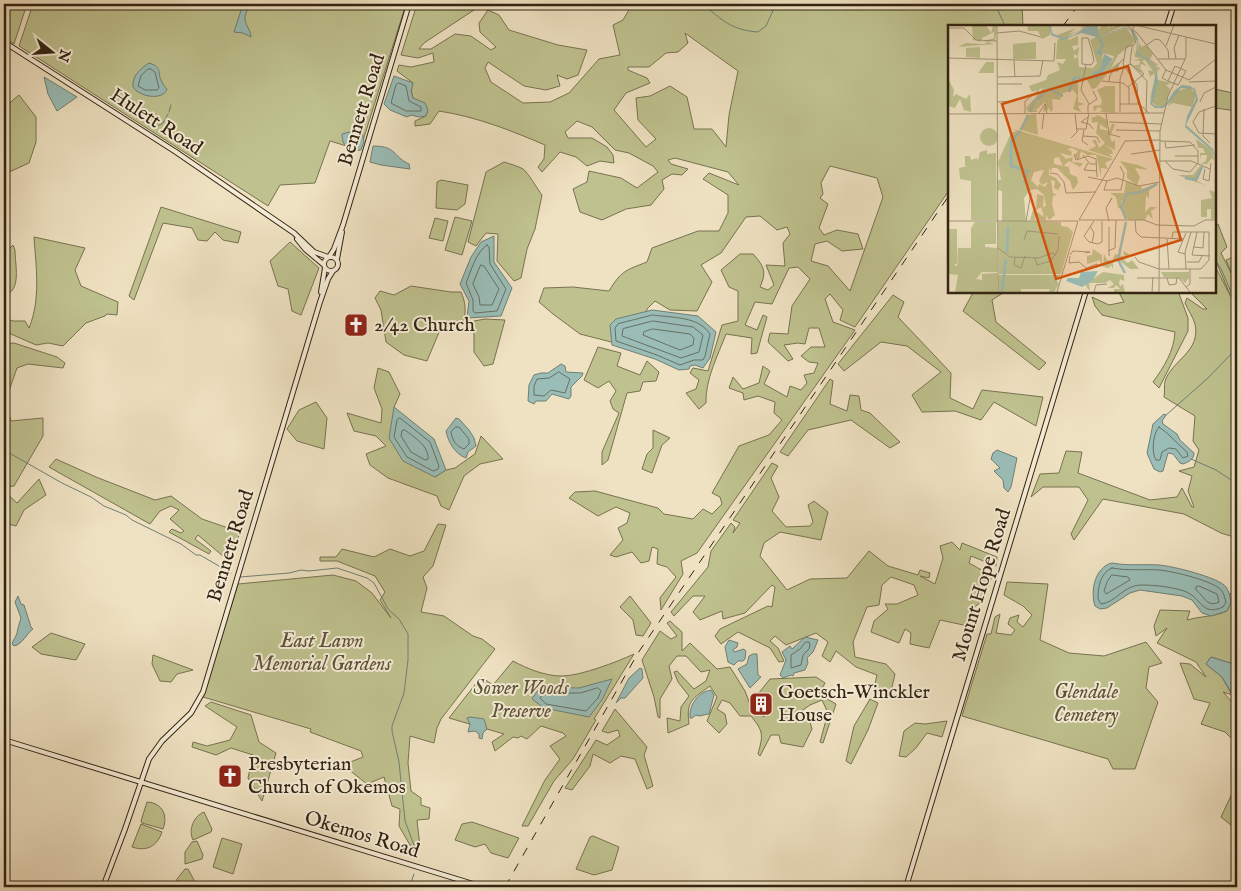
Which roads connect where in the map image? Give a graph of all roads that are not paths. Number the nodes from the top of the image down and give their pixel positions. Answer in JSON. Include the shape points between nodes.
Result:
{"nodes":[{"id":1,"x":410,"y":4,"type":"edge"},
{"id":2,"x":1174,"y":4,"type":"edge"},
{"id":3,"x":1167,"y":25,"type":"edge"},
{"id":4,"x":4,"y":42,"type":"edge"},
{"id":5,"x":343,"y":225,"type":"junction"},
{"id":6,"x":288,"y":230,"type":"junction"},
{"id":7,"x":329,"y":257,"type":"junction"},
{"id":8,"x":338,"y":260,"type":"junction"},
{"id":9,"x":324,"y":267,"type":"junction"},
{"id":10,"x":333,"y":271,"type":"junction"},
{"id":11,"x":1086,"y":292,"type":"edge"},
{"id":12,"x":320,"y":302,"type":"junction"},
{"id":13,"x":4,"y":740,"type":"edge"},
{"id":14,"x":140,"y":782,"type":"junction"},
{"id":15,"x":103,"y":887,"type":"edge"},
{"id":16,"x":483,"y":887,"type":"edge"},
{"id":17,"x":906,"y":887,"type":"edge"}],
"edges":[{"from":1,"to":5,"type":"street","name":"Bennett Road"},
{"from":2,"to":3,"type":"street"},
{"from":4,"to":6,"type":"street","name":"Hulett Road","via":[[134,124]]},
{"from":5,"to":7,"type":"street","name":"Bennett Road"},
{"from":5,"to":8,"type":"street","name":"Bennett Road"},
{"from":6,"to":7,"type":"street","name":"Hulett Road","via":[[314,252]]},
{"from":6,"to":9,"type":"street","name":"Hulett Road"},
{"from":7,"to":8,"type":"street"},
{"from":7,"to":9,"type":"street"},
{"from":8,"to":10,"type":"street"},
{"from":9,"to":10,"type":"street"},
{"from":9,"to":12,"type":"street","name":"Bennett Road"},
{"from":10,"to":12,"type":"street","name":"Bennett Road"},
{"from":11,"to":17,"type":"street","name":"Mount Hope Road"},
{"from":12,"to":14,"type":"street","name":"Bennett Road","via":[[203,692],[187,717],[154,750]]},
{"from":13,"to":14,"type":"street","name":"Okemos Road"},
{"from":14,"to":15,"type":"street","name":"Bennett Road"},
{"from":14,"to":16,"type":"street","name":"Okemos Road"}]}
